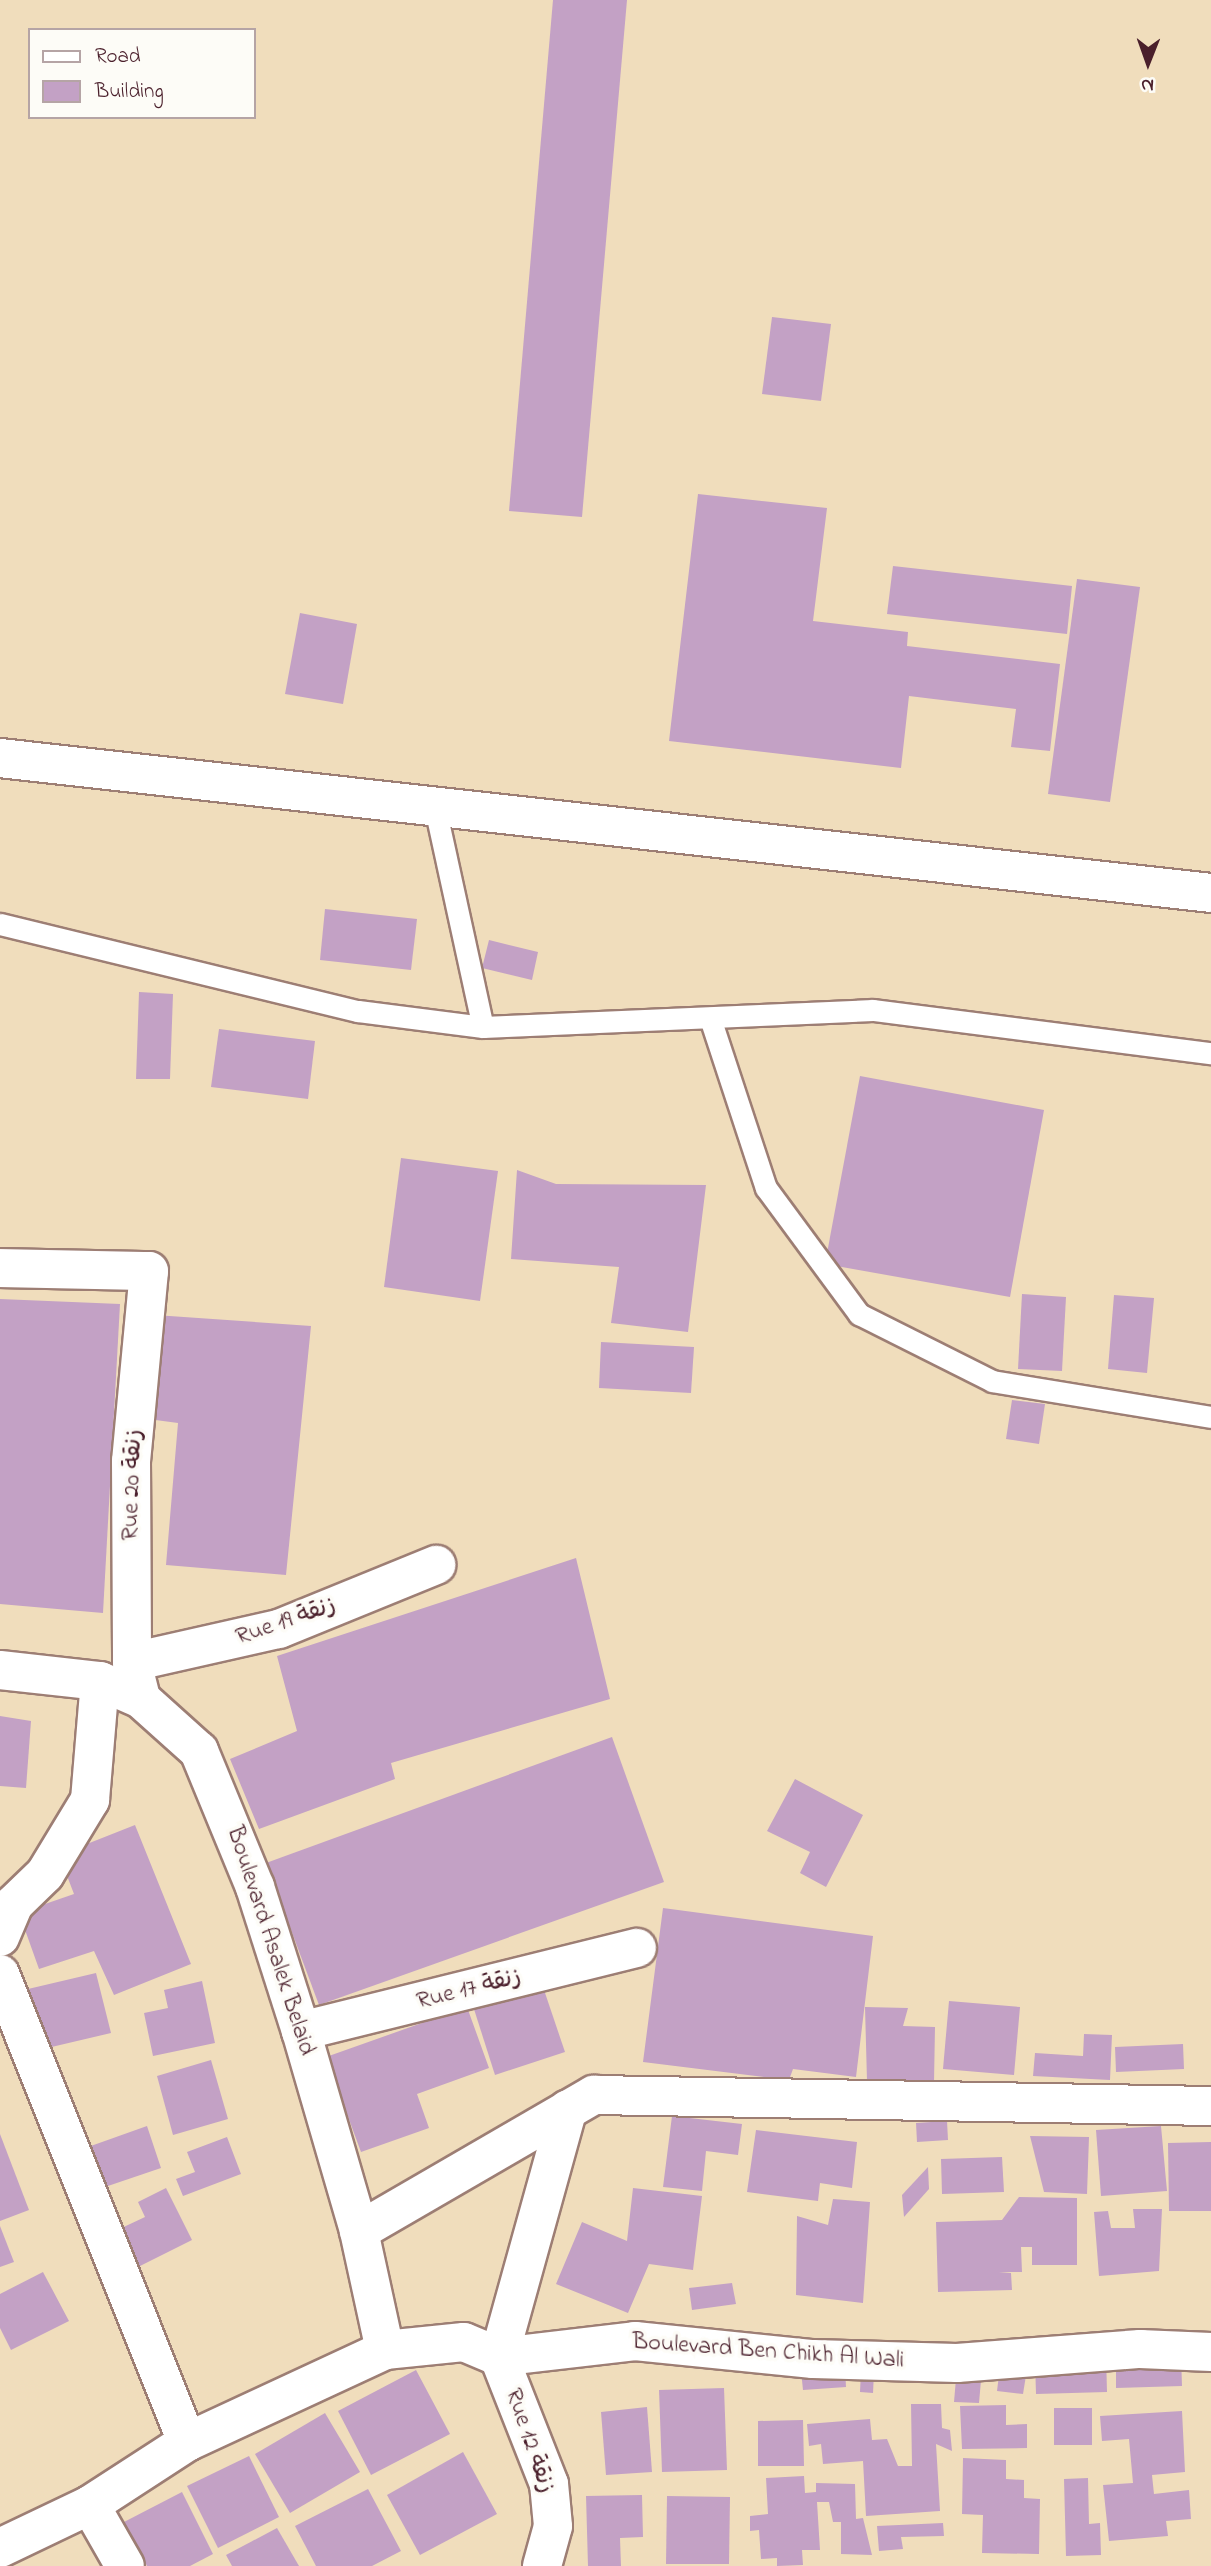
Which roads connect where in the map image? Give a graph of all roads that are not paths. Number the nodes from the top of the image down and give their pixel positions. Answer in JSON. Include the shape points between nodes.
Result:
{"nodes":[{"id":1,"x":0,"y":758,"type":"edge"},
{"id":2,"x":435,"y":803,"type":"junction"},
{"id":3,"x":1211,"y":893,"type":"edge"},
{"id":4,"x":0,"y":923,"type":"edge"},
{"id":5,"x":710,"y":1018,"type":"junction"},
{"id":6,"x":484,"y":1027,"type":"junction"},
{"id":7,"x":1211,"y":1053,"type":"edge"},
{"id":8,"x":0,"y":1268,"type":"edge"},
{"id":9,"x":1211,"y":1417,"type":"edge"},
{"id":10,"x":436,"y":1564,"type":"dead end"},
{"id":11,"x":132,"y":1662,"type":"junction"},
{"id":12,"x":0,"y":1671,"type":"edge"},
{"id":13,"x":100,"y":1681,"type":"junction"},
{"id":14,"x":141,"y":1699,"type":"junction"},
{"id":15,"x":5,"y":1915,"type":"edge"},
{"id":16,"x":637,"y":1948,"type":"dead end"},
{"id":17,"x":0,"y":1974,"type":"edge"},
{"id":18,"x":301,"y":2031,"type":"junction"},
{"id":19,"x":1211,"y":2106,"type":"edge"},
{"id":20,"x":568,"y":2109,"type":"junction"},
{"id":21,"x":359,"y":2231,"type":"junction"},
{"id":22,"x":385,"y":2350,"type":"junction"},
{"id":23,"x":1211,"y":2352,"type":"edge"},
{"id":24,"x":499,"y":2357,"type":"junction"},
{"id":25,"x":187,"y":2442,"type":"junction"},
{"id":26,"x":90,"y":2505,"type":"junction"},
{"id":27,"x":0,"y":2548,"type":"edge"},
{"id":28,"x":125,"y":2566,"type":"edge"},
{"id":29,"x":542,"y":2566,"type":"edge"}],
"edges":[{"from":1,"to":2,"type":"street"},
{"from":2,"to":3,"type":"street"},
{"from":2,"to":6,"type":"lane"},
{"from":4,"to":6,"type":"lane","via":[[358,1011]]},
{"from":5,"to":6,"type":"lane"},
{"from":5,"to":7,"type":"lane","via":[[873,1010]]},
{"from":5,"to":9,"type":"lane","via":[[766,1188],[859,1314],[992,1381]]},
{"from":8,"to":11,"type":"street","name":"Rue 20 زنقة","via":[[149,1271],[131,1461]]},
{"from":10,"to":11,"type":"street","name":"Rue 19 زنقة","via":[[279,1629]]},
{"from":11,"to":14,"type":"street","name":"Rue 20 زنقة"},
{"from":12,"to":13,"type":"street","name":"Boulevard Asalek Belaid"},
{"from":13,"to":14,"type":"street","name":"Boulevard Asalek Belaid"},
{"from":13,"to":15,"type":"street","via":[[90,1800],[58,1855]]},
{"from":14,"to":18,"type":"street","name":"Boulevard Asalek Belaid","via":[[199,1751],[255,1887]]},
{"from":16,"to":18,"type":"street","name":"Rue 17 زنقة"},
{"from":17,"to":25,"type":"street"},
{"from":18,"to":21,"type":"street","name":"Boulevard Asalek Belaid"},
{"from":19,"to":20,"type":"street","via":[[594,2095]]},
{"from":20,"to":21,"type":"street"},
{"from":20,"to":24,"type":"street"},
{"from":21,"to":22,"type":"street","name":"Boulevard Asalek Belaid"},
{"from":22,"to":24,"type":"street","name":"Boulevard Ben Chikh Al Wali","via":[[464,2342]]},
{"from":22,"to":25,"type":"street","name":"Boulevard Ben Chikh Al Wali"},
{"from":23,"to":24,"type":"street","name":"Boulevard Ben Chikh Al Wali","via":[[1140,2349],[957,2363],[813,2359],[635,2341]]},
{"from":24,"to":29,"type":"street","name":"Rue 12 زنقة","via":[[550,2484],[552,2526]]},
{"from":25,"to":26,"type":"street","name":"Boulevard Ben Chikh Al Wali"},
{"from":26,"to":27,"type":"street","name":"Boulevard Ben Chikh Al Wali"},
{"from":26,"to":28,"type":"street"}]}
